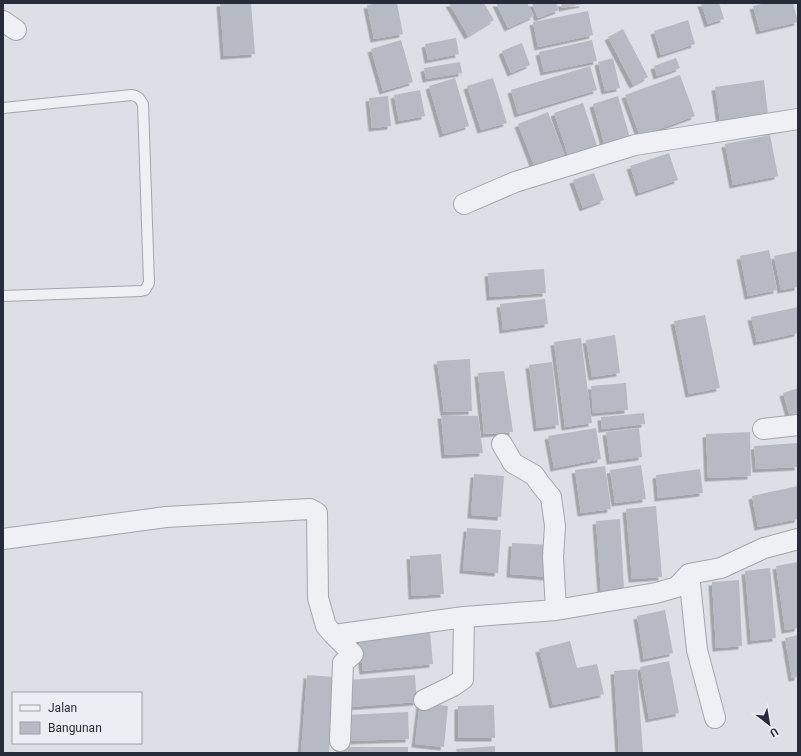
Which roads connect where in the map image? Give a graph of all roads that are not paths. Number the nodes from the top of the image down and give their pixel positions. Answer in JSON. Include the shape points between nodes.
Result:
{"nodes":[{"id":1,"x":3,"y":108,"type":"edge"},
{"id":2,"x":798,"y":119,"type":"edge"},
{"id":3,"x":464,"y":204,"type":"dead end"},
{"id":4,"x":3,"y":296,"type":"edge"},
{"id":5,"x":798,"y":426,"type":"edge"},
{"id":6,"x":763,"y":429,"type":"dead end"},
{"id":7,"x":502,"y":444,"type":"dead end"},
{"id":8,"x":3,"y":539,"type":"edge"},
{"id":9,"x":798,"y":539,"type":"edge"},
{"id":10,"x":689,"y":574,"type":"junction"},
{"id":11,"x":556,"y":610,"type":"junction"},
{"id":12,"x":464,"y":617,"type":"junction"},
{"id":13,"x":334,"y":635,"type":"junction"},
{"id":14,"x":424,"y":700,"type":"dead end"},
{"id":15,"x":715,"y":718,"type":"dead end"},
{"id":16,"x":340,"y":742,"type":"dead end"}],
"edges":[{"from":1,"to":4,"type":"lane","via":[[132,95],[139,98],[143,104],[150,283],[141,291]]},
{"from":2,"to":3,"type":"street","via":[[635,145],[515,182]]},
{"from":5,"to":6,"type":"street"},
{"from":7,"to":11,"type":"street","via":[[513,463],[534,475],[551,497],[555,526],[553,557]]},
{"from":8,"to":13,"type":"street","via":[[166,517],[310,509],[317,513],[318,598],[326,626]]},
{"from":9,"to":10,"type":"street","via":[[764,548],[721,568]]},
{"from":10,"to":11,"type":"street","via":[[677,587]]},
{"from":10,"to":15,"type":"street","via":[[697,650]]},
{"from":11,"to":12,"type":"street"},
{"from":12,"to":13,"type":"street"},
{"from":12,"to":14,"type":"street","via":[[463,679]]},
{"from":13,"to":16,"type":"street","via":[[353,654],[343,663]]}]}
